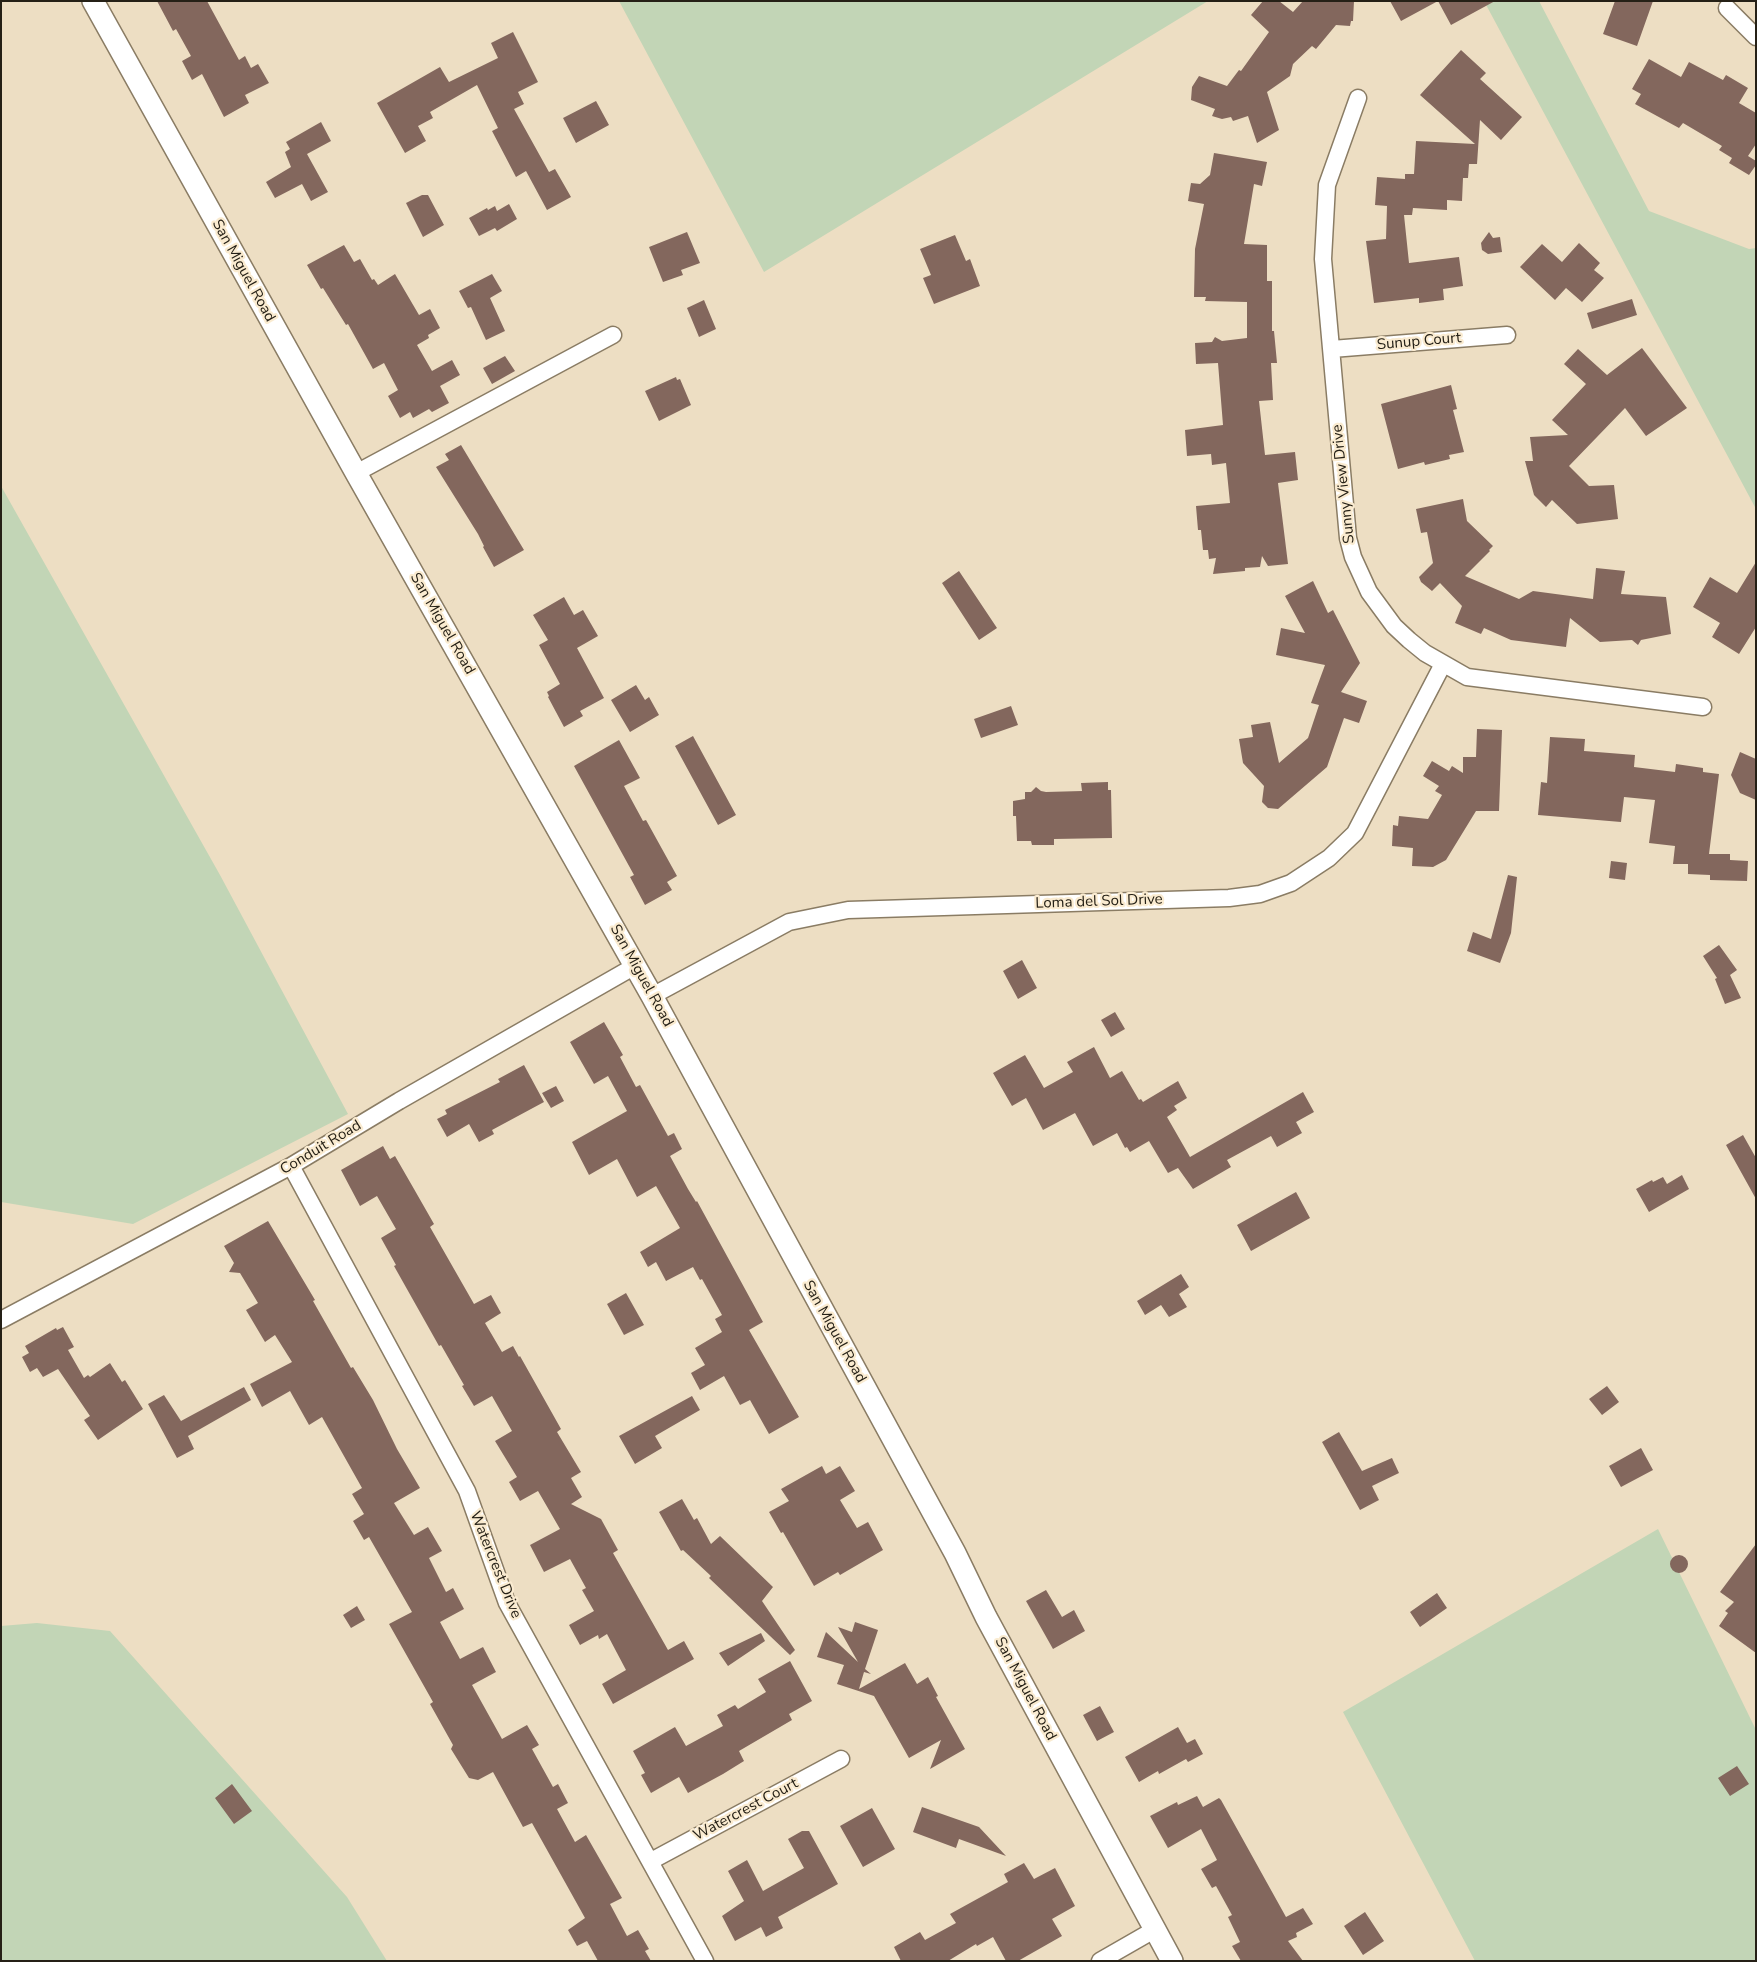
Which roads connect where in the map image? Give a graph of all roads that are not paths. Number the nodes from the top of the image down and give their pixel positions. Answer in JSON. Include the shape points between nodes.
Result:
{"nodes":[{"id":1,"x":93,"y":1,"type":"edge"},
{"id":2,"x":1727,"y":8,"type":"dead end"},
{"id":3,"x":1756,"y":37,"type":"edge"},
{"id":4,"x":1358,"y":98,"type":"dead end"},
{"id":5,"x":613,"y":335,"type":"dead end"},
{"id":6,"x":1507,"y":335,"type":"dead end"},
{"id":7,"x":1332,"y":349,"type":"junction"},
{"id":8,"x":356,"y":473,"type":"junction"},
{"id":9,"x":1443,"y":664,"type":"junction"},
{"id":10,"x":1703,"y":707,"type":"dead end"},
{"id":11,"x":635,"y":966,"type":"junction"},
{"id":12,"x":652,"y":996,"type":"junction"},
{"id":13,"x":291,"y":1166,"type":"junction"},
{"id":14,"x":1,"y":1320,"type":"edge"},
{"id":15,"x":841,"y":1759,"type":"dead end"},
{"id":16,"x":651,"y":1861,"type":"junction"},
{"id":17,"x":1154,"y":1930,"type":"junction"},
{"id":18,"x":706,"y":1961,"type":"edge"},
{"id":19,"x":1100,"y":1961,"type":"edge"},
{"id":20,"x":1172,"y":1961,"type":"edge"}],
"edges":[{"from":1,"to":8,"type":"street","name":"San Miguel Road"},
{"from":2,"to":3,"type":"street"},
{"from":4,"to":7,"type":"street","name":"Sunny View Drive","via":[[1327,185],[1323,259]]},
{"from":5,"to":8,"type":"street"},
{"from":6,"to":7,"type":"street","name":"Sunup Court"},
{"from":7,"to":9,"type":"street","name":"Sunny View Drive","via":[[1348,538],[1353,557],[1369,592],[1394,626]]},
{"from":8,"to":11,"type":"street","name":"San Miguel Road"},
{"from":9,"to":10,"type":"street","name":"Sunny View Drive","via":[[1466,678]]},
{"from":9,"to":12,"type":"street","name":"Loma del Sol Drive","via":[[1355,833],[1329,858],[1291,883],[1260,894],[1228,898],[848,910],[789,922]]},
{"from":11,"to":12,"type":"street","name":"San Miguel Road"},
{"from":11,"to":13,"type":"street","name":"Conduit Road"},
{"from":12,"to":17,"type":"street","name":"San Miguel Road","via":[[955,1553]]},
{"from":13,"to":14,"type":"street","name":"Conduit Road"},
{"from":13,"to":16,"type":"street","name":"Watercrest Drive","via":[[467,1491],[507,1603]]},
{"from":15,"to":16,"type":"street","name":"Watercrest Court"},
{"from":16,"to":18,"type":"street","name":"Watercrest Drive"},
{"from":17,"to":19,"type":"street"},
{"from":17,"to":20,"type":"street","name":"San Miguel Road"}]}
